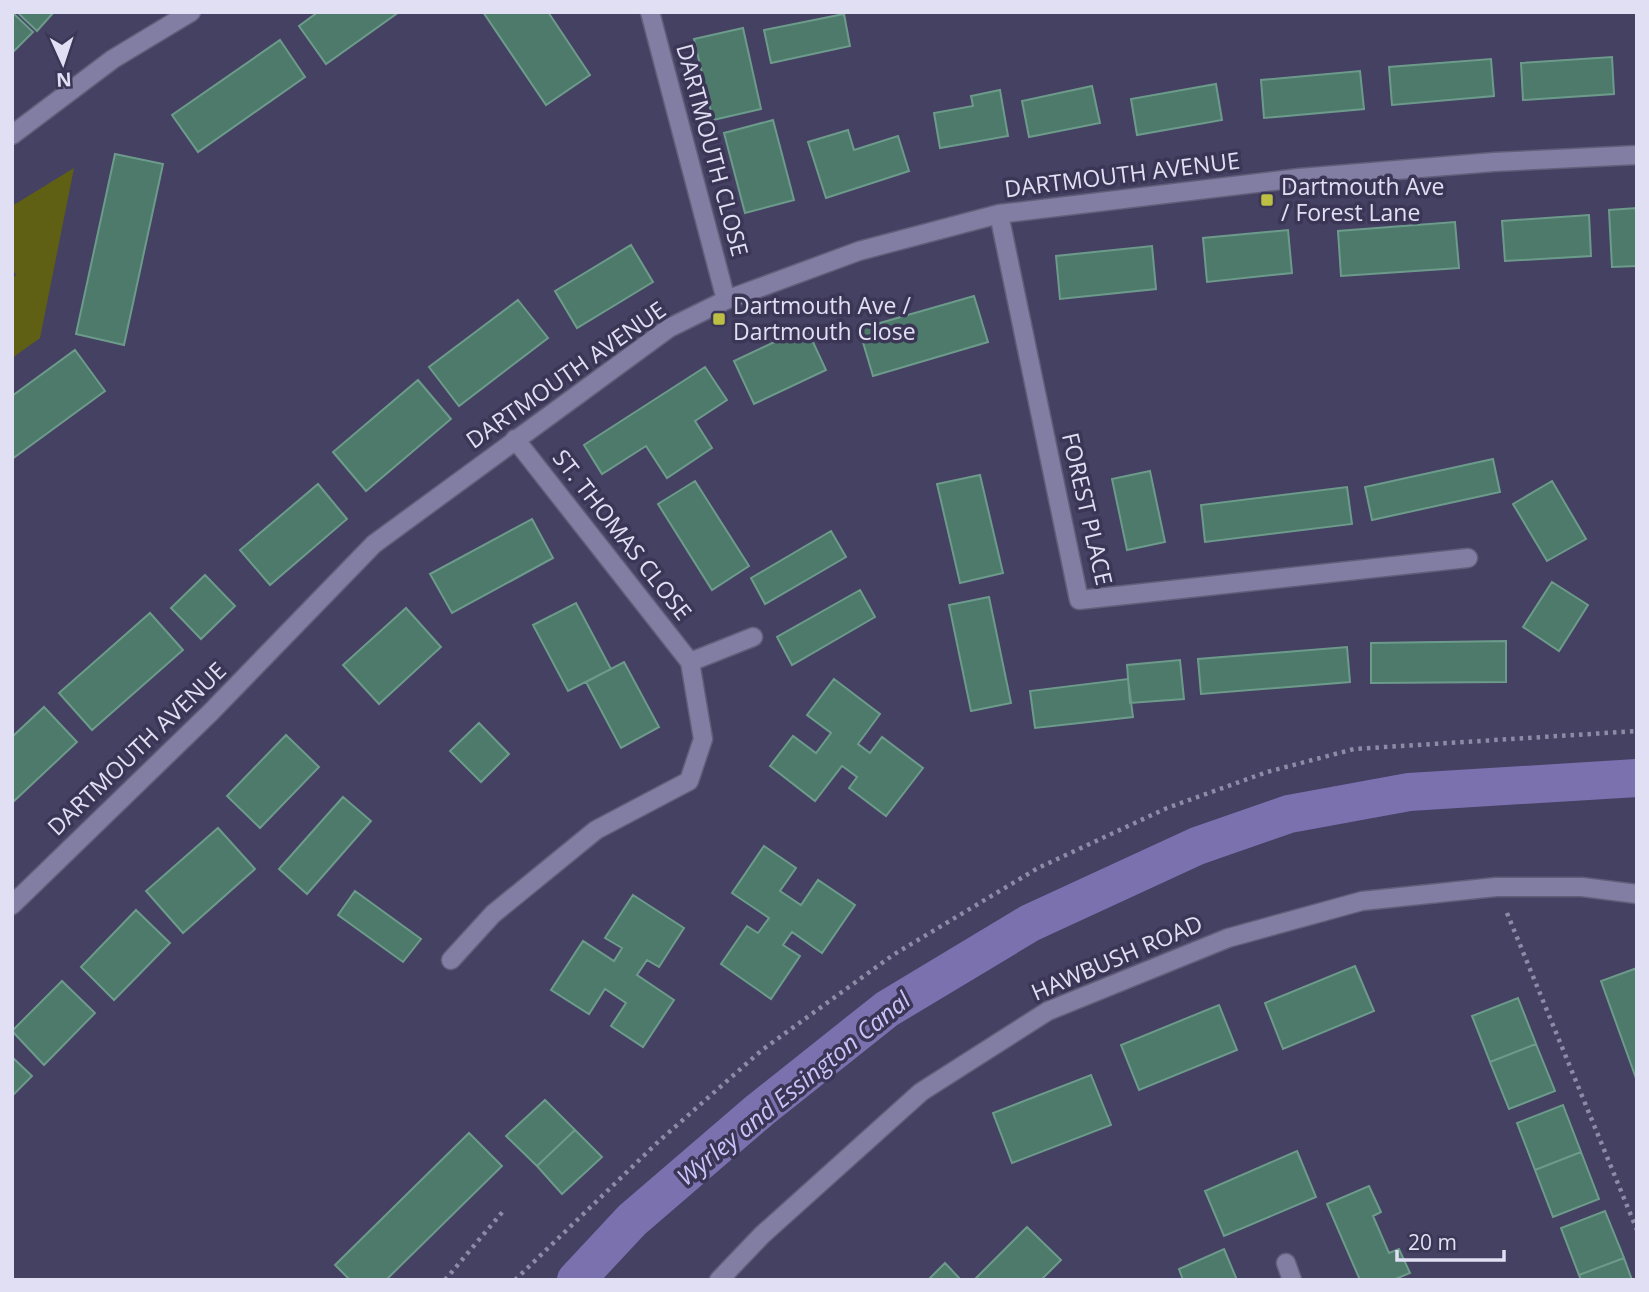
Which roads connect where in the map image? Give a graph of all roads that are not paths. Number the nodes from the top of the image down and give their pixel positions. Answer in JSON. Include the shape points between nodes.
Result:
{"nodes":[{"id":1,"x":191,"y":12,"type":"edge"},
{"id":2,"x":650,"y":12,"type":"edge"},
{"id":3,"x":12,"y":135,"type":"edge"},
{"id":4,"x":1637,"y":155,"type":"edge"},
{"id":5,"x":999,"y":214,"type":"junction"},
{"id":6,"x":726,"y":300,"type":"junction"},
{"id":7,"x":515,"y":439,"type":"junction"},
{"id":8,"x":1468,"y":558,"type":"dead end"},
{"id":9,"x":753,"y":637,"type":"dead end"},
{"id":10,"x":690,"y":662,"type":"junction"},
{"id":11,"x":1637,"y":894,"type":"edge"},
{"id":12,"x":12,"y":905,"type":"edge"},
{"id":13,"x":451,"y":960,"type":"dead end"},
{"id":14,"x":719,"y":1280,"type":"edge"}],
"edges":[{"from":1,"to":3,"type":"street","via":[[113,59]]},
{"from":2,"to":6,"type":"street","name":"DARTMOUTH CLOSE"},
{"from":4,"to":5,"type":"street","name":"DARTMOUTH AVENUE","via":[[1299,178]]},
{"from":5,"to":6,"type":"street","name":"DARTMOUTH AVENUE","via":[[859,251]]},
{"from":5,"to":8,"type":"street","name":"FOREST PLACE","via":[[1079,600]]},
{"from":6,"to":7,"type":"street","name":"DARTMOUTH AVENUE","via":[[669,328]]},
{"from":7,"to":10,"type":"street","name":"ST. THOMAS CLOSE"},
{"from":7,"to":12,"type":"street","name":"DARTMOUTH AVENUE","via":[[374,544],[211,712]]},
{"from":9,"to":10,"type":"street"},
{"from":10,"to":13,"type":"street","name":"ST. THOMAS CLOSE","via":[[703,739],[690,781],[596,830],[493,914]]},
{"from":11,"to":14,"type":"street","name":"HAWBUSH ROAD","via":[[1582,887],[1496,887],[1362,901],[1228,938],[1048,1011],[921,1091]]}]}
